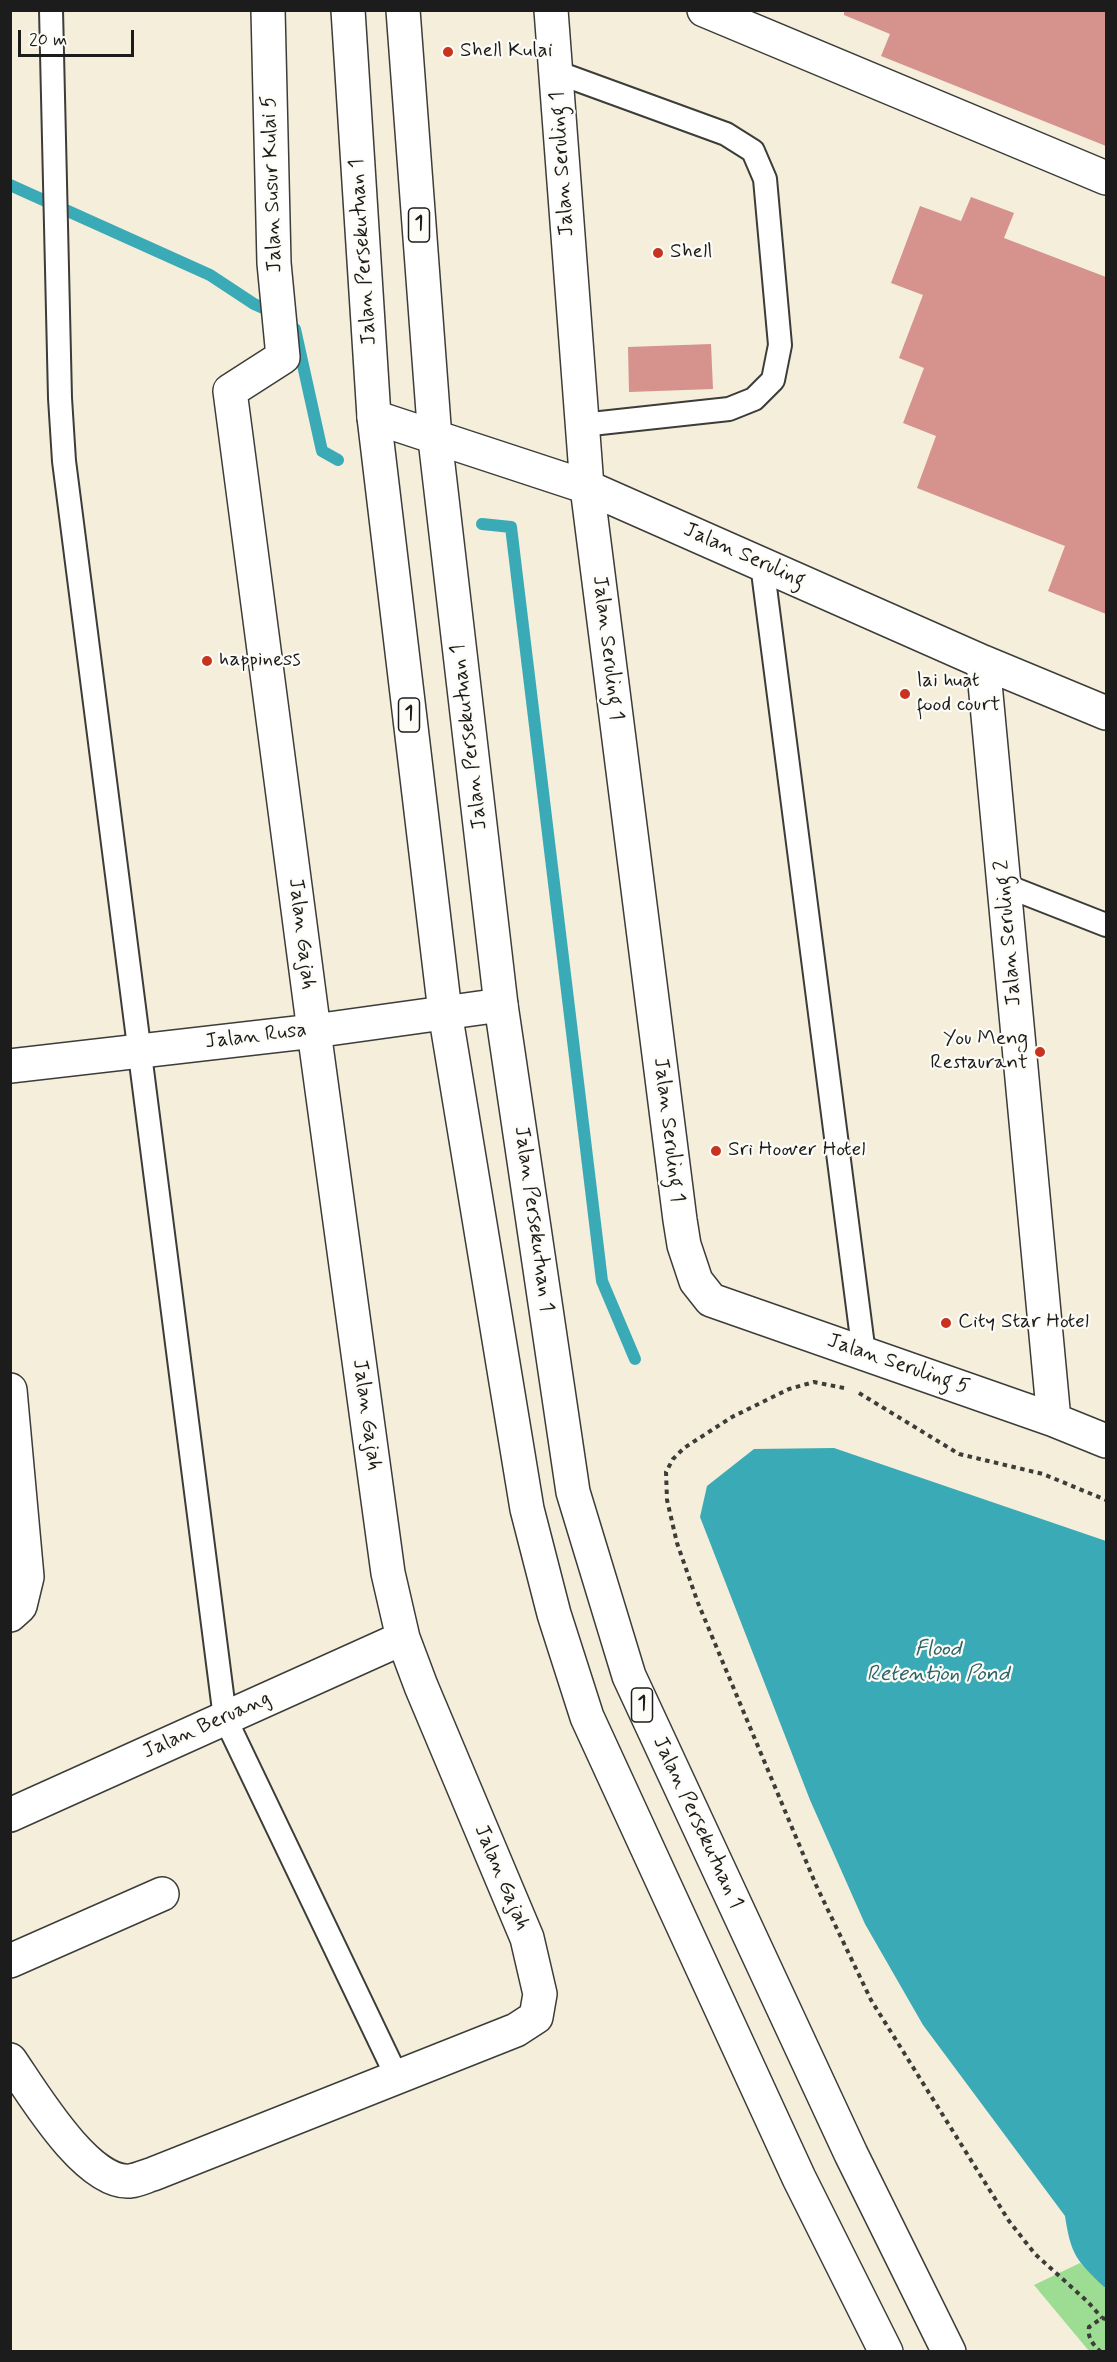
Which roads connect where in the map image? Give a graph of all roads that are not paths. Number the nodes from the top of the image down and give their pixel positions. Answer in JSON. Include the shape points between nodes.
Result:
{"nodes":[{"id":1,"x":51,"y":10,"type":"edge"},
{"id":2,"x":268,"y":10,"type":"edge"},
{"id":3,"x":348,"y":10,"type":"edge"},
{"id":4,"x":403,"y":10,"type":"edge"},
{"id":5,"x":551,"y":10,"type":"edge"},
{"id":6,"x":704,"y":10,"type":"edge"},
{"id":7,"x":556,"y":72,"type":"junction"},
{"id":8,"x":1107,"y":178,"type":"edge"},
{"id":9,"x":283,"y":357,"type":"joint"},
{"id":10,"x":374,"y":417,"type":"junction"},
{"id":11,"x":582,"y":425,"type":"junction"},
{"id":12,"x":435,"y":439,"type":"junction"},
{"id":13,"x":587,"y":487,"type":"junction"},
{"id":14,"x":762,"y":564,"type":"junction"},
{"id":15,"x":983,"y":662,"type":"junction"},
{"id":16,"x":1107,"y":713,"type":"edge"},
{"id":17,"x":1004,"y":885,"type":"junction"},
{"id":18,"x":1107,"y":925,"type":"edge"},
{"id":19,"x":501,"y":1005,"type":"junction"},
{"id":20,"x":445,"y":1012,"type":"junction"},
{"id":21,"x":314,"y":1031,"type":"junction"},
{"id":22,"x":140,"y":1051,"type":"junction"},
{"id":23,"x":10,"y":1066,"type":"edge"},
{"id":24,"x":696,"y":1281,"type":"joint"},
{"id":25,"x":864,"y":1354,"type":"junction"},
{"id":26,"x":10,"y":1390,"type":"edge"},
{"id":27,"x":1054,"y":1420,"type":"junction"},
{"id":28,"x":1107,"y":1441,"type":"edge"},
{"id":29,"x":10,"y":1615,"type":"edge"},
{"id":30,"x":403,"y":1638,"type":"junction"},
{"id":31,"x":225,"y":1718,"type":"junction"},
{"id":32,"x":10,"y":1815,"type":"edge"},
{"id":33,"x":162,"y":1894,"type":"dead end"},
{"id":34,"x":10,"y":1961,"type":"edge"},
{"id":35,"x":10,"y":2060,"type":"edge"},
{"id":36,"x":397,"y":2077,"type":"junction"},
{"id":37,"x":886,"y":2352,"type":"edge"},
{"id":38,"x":949,"y":2352,"type":"edge"}],
"edges":[{"from":1,"to":22,"type":"lane","via":[[63,461]]},
{"from":2,"to":9,"type":"main road","name":"Jalan Susur Kulai 5","via":[[274,263]]},
{"from":3,"to":10,"type":"main road","name":"Jalan Persekutuan 1","number":"1"},
{"from":4,"to":12,"type":"main road","name":"Jalan Persekutuan 1","number":"1"},
{"from":5,"to":7,"type":"main road","name":"Jalan Seruling 1"},
{"from":6,"to":8,"type":"main road"},
{"from":7,"to":11,"type":"main road","name":"Jalan Seruling 1"},
{"from":7,"to":11,"type":"lane","via":[[726,134],[753,151],[765,179],[780,345],[773,380],[754,399],[729,409]]},
{"from":9,"to":21,"type":"main road","name":"Jalan Gajah","via":[[230,391]]},
{"from":10,"to":12,"type":"main road","name":"Jalan Seruling"},
{"from":10,"to":20,"type":"main road","name":"Jalan Persekutuan 1","number":"1"},
{"from":11,"to":13,"type":"main road","name":"Jalan Seruling 1"},
{"from":12,"to":13,"type":"main road","name":"Jalan Seruling"},
{"from":12,"to":19,"type":"main road","name":"Jalan Persekutuan 1","number":"1"},
{"from":13,"to":14,"type":"main road","name":"Jalan Seruling"},
{"from":13,"to":24,"type":"main road","name":"Jalan Seruling 1","via":[[680,1220]]},
{"from":14,"to":15,"type":"main road","name":"Jalan Seruling"},
{"from":14,"to":25,"type":"lane"},
{"from":15,"to":16,"type":"main road","name":"Jalan Seruling"},
{"from":15,"to":17,"type":"main road","name":"Jalan Seruling 2"},
{"from":17,"to":18,"type":"lane"},
{"from":17,"to":27,"type":"main road","name":"Jalan Seruling 2"},
{"from":19,"to":20,"type":"main road","name":"Jalan Rusa"},
{"from":19,"to":38,"type":"main road","name":"Jalan Persekutuan 1","number":"1","via":[[573,1492],[629,1676],[851,2154]]},
{"from":20,"to":21,"type":"main road","name":"Jalan Rusa"},
{"from":20,"to":37,"type":"main road","name":"Jalan Persekutuan 1","number":"1","via":[[526,1509],[586,1717],[800,2178]]},
{"from":21,"to":22,"type":"main road","name":"Jalan Rusa"},
{"from":21,"to":30,"type":"main road","name":"Jalan Gajah","via":[[388,1573]]},
{"from":22,"to":23,"type":"main road","name":"Jalan Rusa"},
{"from":22,"to":31,"type":"lane"},
{"from":24,"to":25,"type":"main road","name":"Jalan Seruling 5","via":[[711,1300]]},
{"from":25,"to":27,"type":"main road","name":"Jalan Seruling 5"},
{"from":26,"to":29,"type":"main road","via":[[27,1577],[20,1606]]},
{"from":27,"to":28,"type":"main road","name":"Jalan Seruling 5"},
{"from":30,"to":31,"type":"main road","name":"Jalan Beruang"},
{"from":30,"to":36,"type":"main road","name":"Jalan Gajah","via":[[526,1938],[540,1994],[536,2017],[516,2030]]},
{"from":31,"to":32,"type":"main road","name":"Jalan Beruang"},
{"from":31,"to":36,"type":"lane"},
{"from":33,"to":34,"type":"main road"},
{"from":35,"to":36,"type":"main road","name":"Jalan Gajah","via":[[65,2139],[105,2174],[129,2181]]}]}
